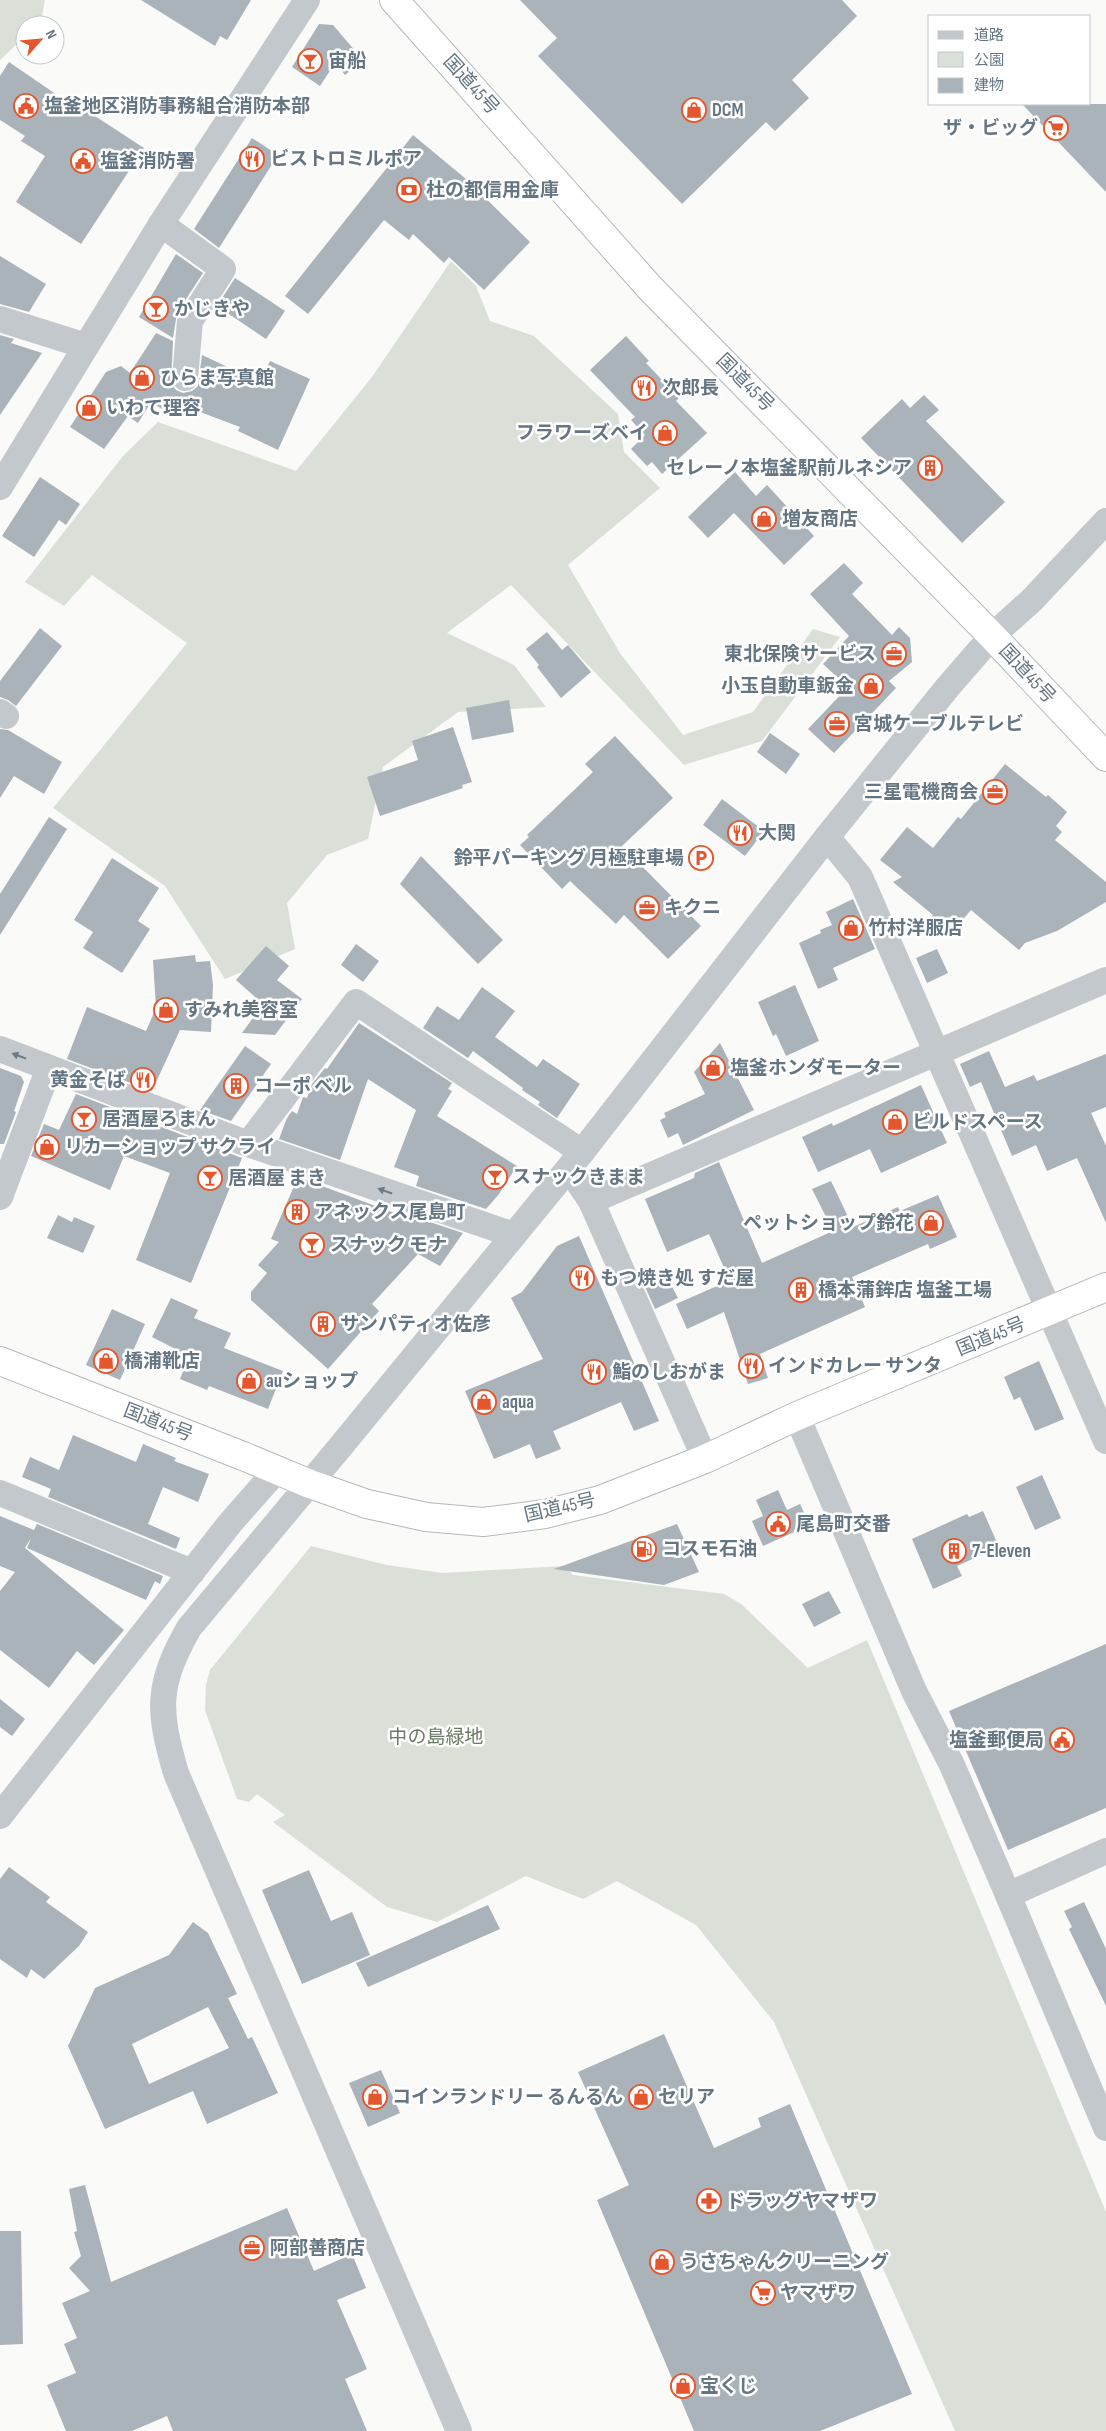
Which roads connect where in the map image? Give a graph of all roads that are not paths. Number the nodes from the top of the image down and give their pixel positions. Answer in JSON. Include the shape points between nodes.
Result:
{"nodes":[{"id":1,"x":307,"y":0,"type":"edge"},
{"id":2,"x":394,"y":0,"type":"edge"},
{"id":3,"x":161,"y":224,"type":"junction"},
{"id":4,"x":0,"y":319,"type":"edge"},
{"id":5,"x":86,"y":346,"type":"junction"},
{"id":6,"x":185,"y":378,"type":"dead end"},
{"id":7,"x":0,"y":487,"type":"edge"},
{"id":8,"x":1106,"y":521,"type":"edge"},
{"id":9,"x":992,"y":636,"type":"junction"},
{"id":10,"x":1106,"y":757,"type":"edge"},
{"id":11,"x":827,"y":836,"type":"junction"},
{"id":12,"x":1106,"y":980,"type":"edge"},
{"id":13,"x":0,"y":1049,"type":"edge"},
{"id":14,"x":936,"y":1052,"type":"junction"},
{"id":15,"x":49,"y":1068,"type":"junction"},
{"id":16,"x":248,"y":1144,"type":"junction"},
{"id":17,"x":576,"y":1161,"type":"junction"},
{"id":18,"x":0,"y":1197,"type":"edge"},
{"id":19,"x":591,"y":1201,"type":"junction"},
{"id":20,"x":514,"y":1235,"type":"junction"},
{"id":21,"x":1106,"y":1288,"type":"edge"},
{"id":22,"x":1050,"y":1312,"type":"junction"},
{"id":23,"x":0,"y":1362,"type":"edge"},
{"id":24,"x":797,"y":1416,"type":"junction"},
{"id":25,"x":1106,"y":1441,"type":"edge"},
{"id":26,"x":704,"y":1459,"type":"junction"},
{"id":27,"x":277,"y":1470,"type":"junction"},
{"id":28,"x":310,"y":1484,"type":"junction"},
{"id":29,"x":0,"y":1493,"type":"edge"},
{"id":30,"x":192,"y":1572,"type":"junction"},
{"id":31,"x":0,"y":1816,"type":"edge"},
{"id":32,"x":1106,"y":1851,"type":"edge"},
{"id":33,"x":1008,"y":1895,"type":"junction"},
{"id":34,"x":1106,"y":2128,"type":"edge"},
{"id":35,"x":459,"y":2431,"type":"edge"}],
"edges":[{"from":1,"to":3,"type":"street"},
{"from":2,"to":9,"type":"highway","name":"国道45号","via":[[650,288]]},
{"from":3,"to":5,"type":"street"},
{"from":3,"to":6,"type":"street","via":[[223,269],[190,320]]},
{"from":4,"to":5,"type":"street"},
{"from":5,"to":7,"type":"street"},
{"from":8,"to":9,"type":"street","via":[[1032,600]]},
{"from":9,"to":10,"type":"highway","name":"国道45号"},
{"from":9,"to":11,"type":"street"},
{"from":11,"to":14,"type":"street","via":[[860,877]]},
{"from":11,"to":17,"type":"street"},
{"from":12,"to":14,"type":"street"},
{"from":15,"to":13,"type":"street","one_way":true},
{"from":14,"to":19,"type":"street"},
{"from":14,"to":22,"type":"street"},
{"from":15,"to":16,"type":"street"},
{"from":15,"to":18,"type":"street"},
{"from":16,"to":17,"type":"street","via":[[356,1002]]},
{"from":20,"to":16,"type":"street","one_way":true},
{"from":17,"to":19,"type":"street"},
{"from":17,"to":20,"type":"street"},
{"from":19,"to":26,"type":"street"},
{"from":20,"to":28,"type":"street"},
{"from":21,"to":22,"type":"highway","name":"国道45号"},
{"from":22,"to":24,"type":"highway","name":"国道45号"},
{"from":22,"to":25,"type":"street"},
{"from":23,"to":27,"type":"highway","name":"国道45号"},
{"from":24,"to":26,"type":"highway","name":"国道45号"},
{"from":24,"to":33,"type":"street","via":[[914,1691],[952,1765]]},
{"from":26,"to":28,"type":"highway","name":"国道45号","via":[[600,1500],[545,1514],[483,1522],[426,1517],[367,1504]]},
{"from":27,"to":28,"type":"highway","name":"国道45号"},
{"from":27,"to":30,"type":"street"},
{"from":28,"to":35,"type":"street","via":[[189,1628],[173,1656],[164,1689],[162,1716],[176,1773]]},
{"from":29,"to":30,"type":"street"},
{"from":30,"to":31,"type":"street"},
{"from":32,"to":33,"type":"street"},
{"from":33,"to":34,"type":"street"}]}
